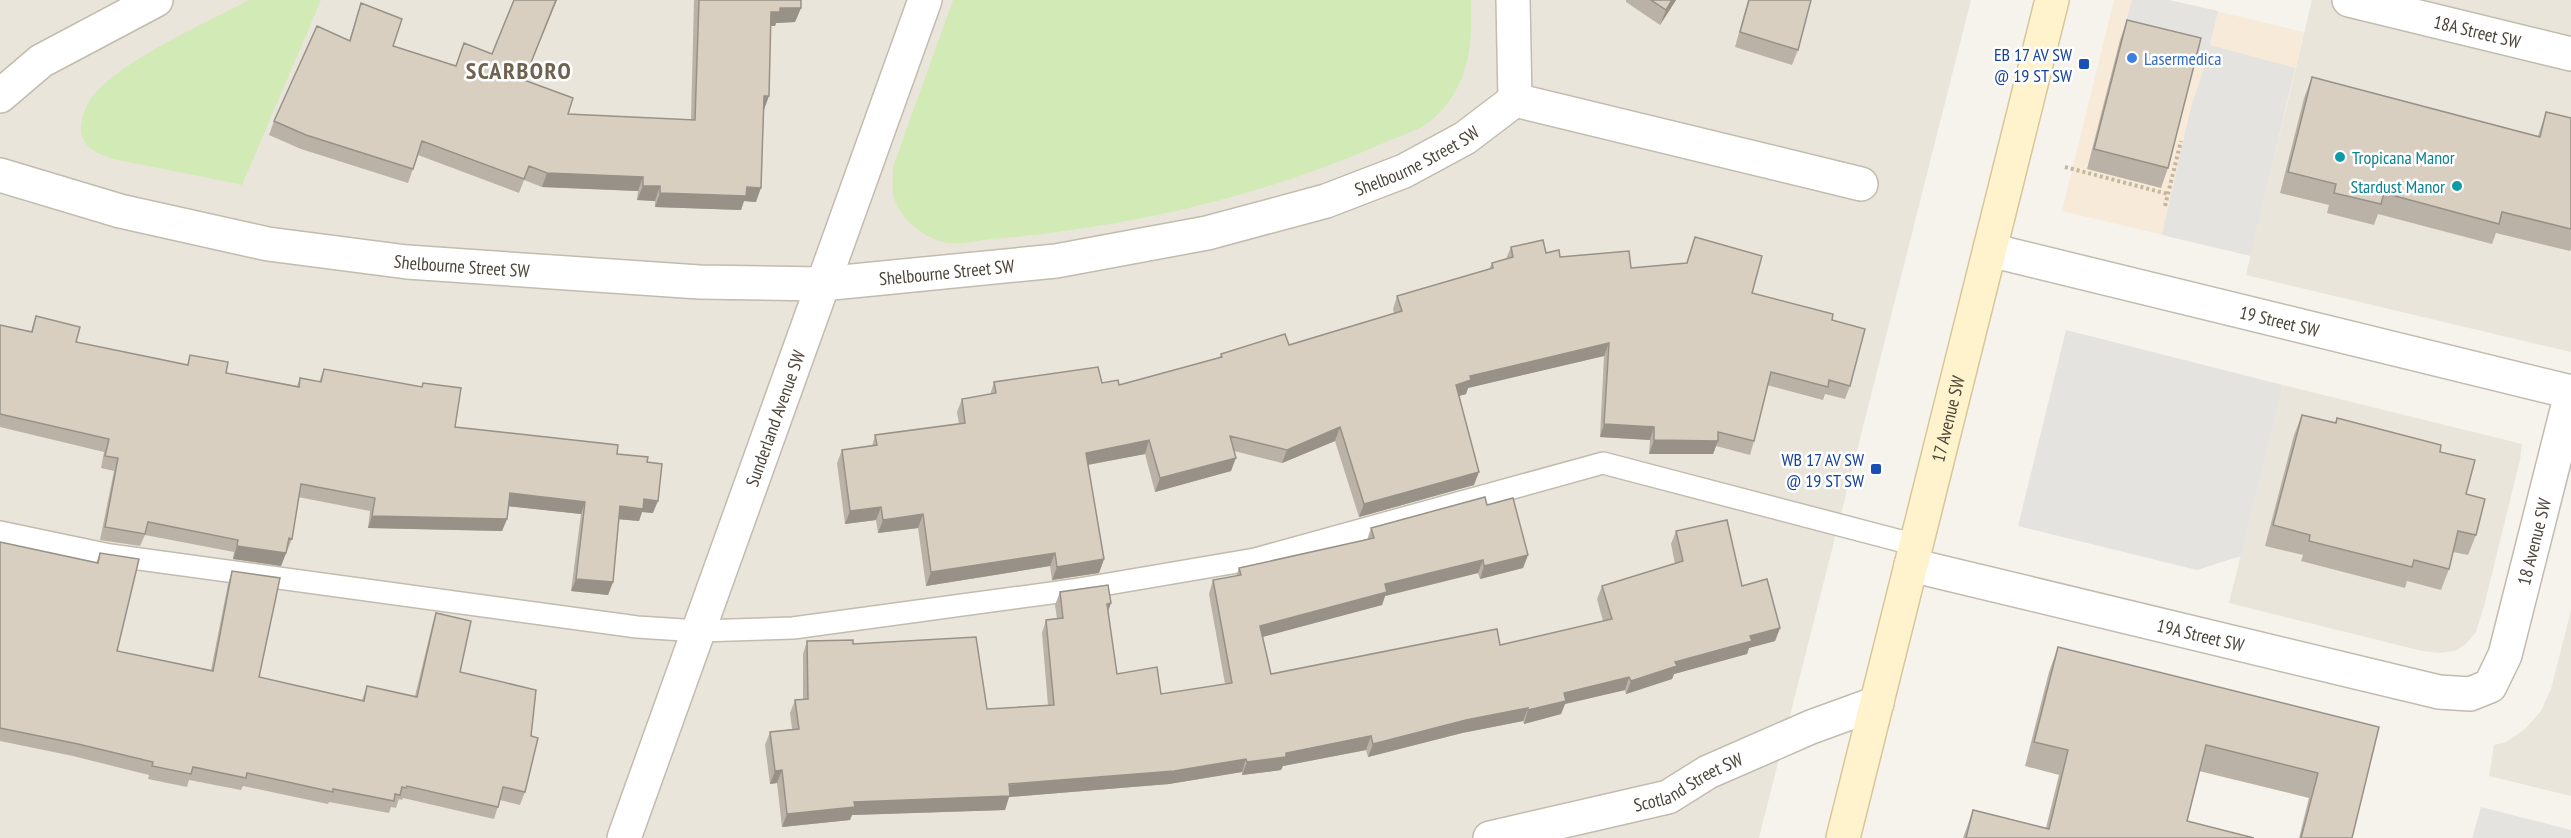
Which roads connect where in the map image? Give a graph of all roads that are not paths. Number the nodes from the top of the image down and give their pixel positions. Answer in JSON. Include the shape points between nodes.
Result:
{"nodes":[{"id":1,"x":156,"y":0,"type":"edge"},
{"id":2,"x":925,"y":0,"type":"edge"},
{"id":3,"x":1513,"y":0,"type":"edge"},
{"id":4,"x":2052,"y":0,"type":"edge"},
{"id":5,"x":2349,"y":0,"type":"edge"},
{"id":6,"x":2571,"y":54,"type":"edge"},
{"id":7,"x":0,"y":96,"type":"edge"},
{"id":8,"x":1515,"y":100,"type":"junction"},
{"id":9,"x":0,"y":175,"type":"edge"},
{"id":10,"x":1861,"y":184,"type":"dead end"},
{"id":11,"x":1990,"y":250,"type":"junction"},
{"id":12,"x":822,"y":284,"type":"junction"},
{"id":13,"x":2571,"y":393,"type":"edge"},
{"id":14,"x":0,"y":532,"type":"edge"},
{"id":15,"x":1914,"y":555,"type":"junction"},
{"id":16,"x":699,"y":631,"type":"junction"},
{"id":17,"x":2490,"y":686,"type":"joint"},
{"id":18,"x":1877,"y":703,"type":"junction"},
{"id":19,"x":624,"y":838,"type":"edge"},
{"id":20,"x":1490,"y":838,"type":"edge"},
{"id":21,"x":1843,"y":838,"type":"edge"}],
"edges":[{"from":1,"to":7,"type":"street","via":[[41,61]]},
{"from":2,"to":12,"type":"street","name":"Sunderland Avenue SW"},
{"from":3,"to":8,"type":"street"},
{"from":4,"to":11,"type":"main road","name":"17 Avenue SW"},
{"from":5,"to":6,"type":"street","name":"18A Street SW"},
{"from":8,"to":10,"type":"street"},
{"from":8,"to":12,"type":"street","name":"Shelbourne Street SW","via":[[1465,138],[1404,171],[1326,201],[1228,227],[1056,261]]},
{"from":9,"to":12,"type":"street","name":"Shelbourne Street SW","via":[[120,211],[268,244],[419,262],[699,282]]},
{"from":11,"to":13,"type":"street","name":"19 Street SW"},
{"from":11,"to":15,"type":"main road","name":"17 Avenue SW"},
{"from":12,"to":16,"type":"street","name":"Sunderland Avenue SW"},
{"from":13,"to":17,"type":"street","name":"18 Avenue SW","via":[[2505,655]]},
{"from":14,"to":16,"type":"lane","via":[[110,555],[625,625]]},
{"from":15,"to":16,"type":"lane","via":[[1603,463],[1255,559],[1073,590],[793,628]]},
{"from":15,"to":17,"type":"street","name":"19A Street SW","via":[[2439,692],[2470,694]]},
{"from":15,"to":18,"type":"main road","name":"17 Avenue SW"},
{"from":16,"to":19,"type":"street","name":"Sunderland Avenue SW"},
{"from":18,"to":20,"type":"street","name":"Scotland Street SW","via":[[1708,772],[1668,797]]},
{"from":18,"to":21,"type":"main road","name":"17 Avenue SW"}]}
